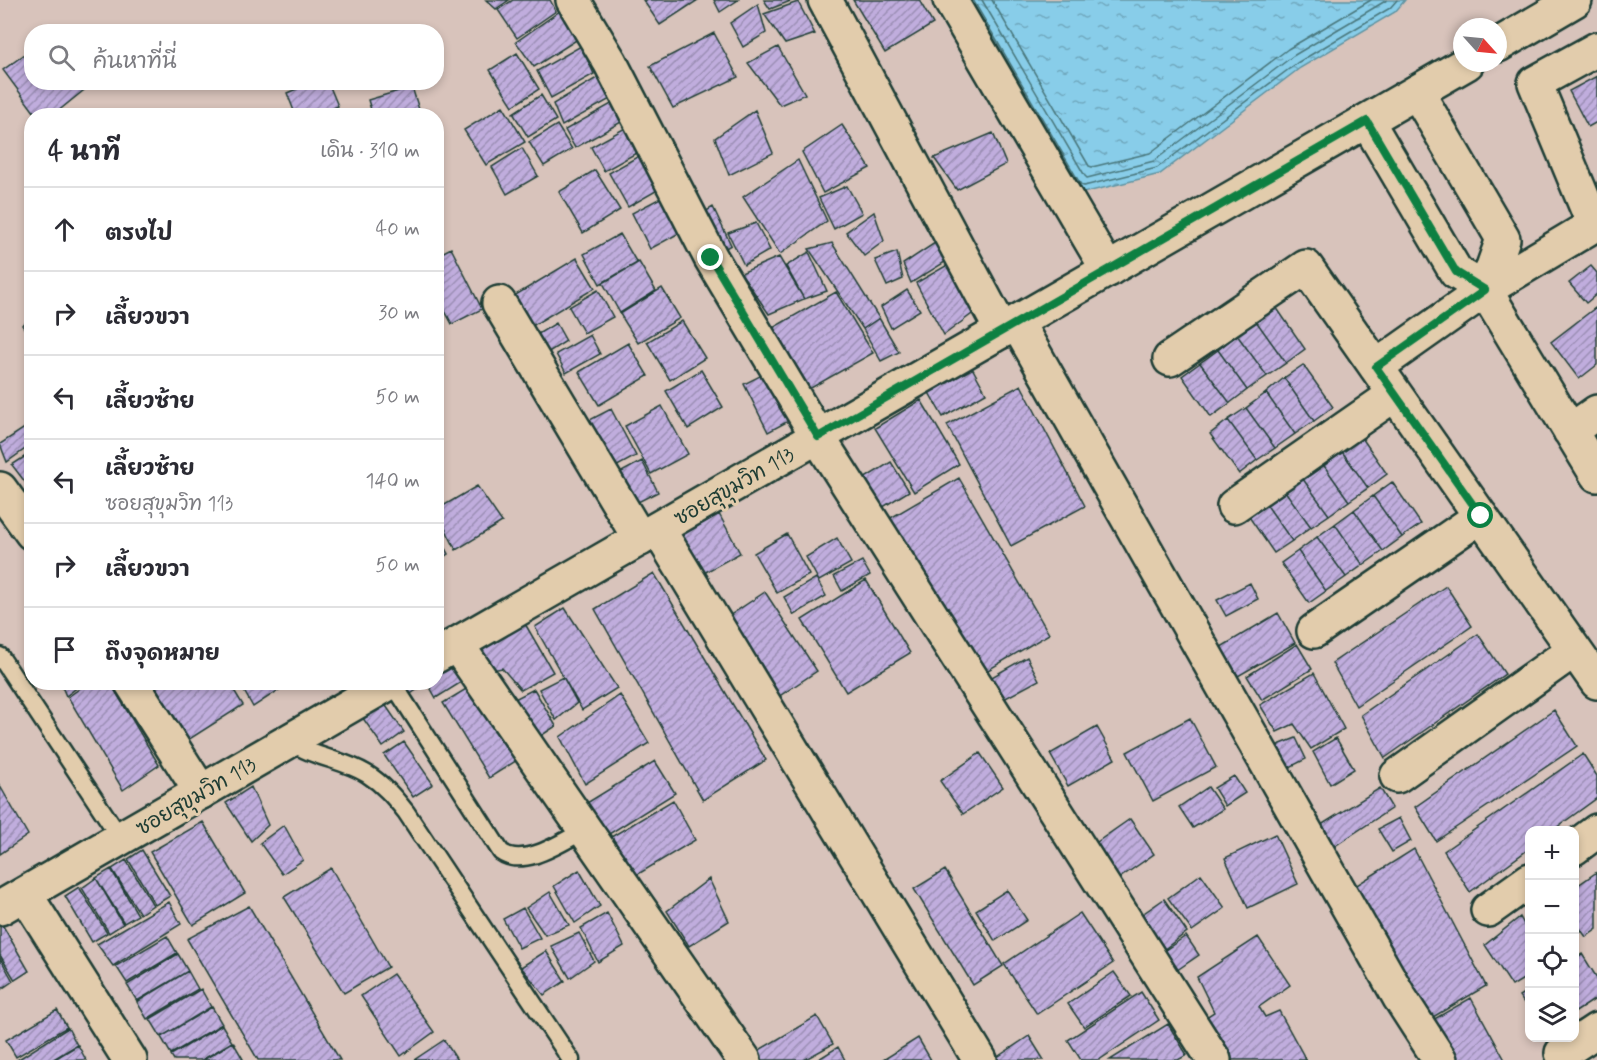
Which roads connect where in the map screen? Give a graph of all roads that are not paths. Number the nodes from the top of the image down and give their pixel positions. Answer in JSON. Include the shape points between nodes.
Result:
{"nodes":[{"id":1,"x":573,"y":0,"type":"edge"},
{"id":2,"x":825,"y":0,"type":"edge"},
{"id":3,"x":950,"y":0,"type":"edge"},
{"id":4,"x":1575,"y":0,"type":"edge"},
{"id":5,"x":1507,"y":40,"type":"edge"},
{"id":6,"x":1597,"y":50,"type":"edge"},
{"id":7,"x":1453,"y":71,"type":"edge"},
{"id":8,"x":1417,"y":92,"type":"junction"},
{"id":9,"x":1367,"y":121,"type":"junction"},
{"id":10,"x":1596,"y":224,"type":"edge"},
{"id":11,"x":1108,"y":270,"type":"junction"},
{"id":12,"x":1485,"y":290,"type":"junction"},
{"id":13,"x":500,"y":303,"type":"dead end"},
{"id":14,"x":1010,"y":327,"type":"junction"},
{"id":15,"x":1170,"y":359,"type":"dead end"},
{"id":16,"x":1376,"y":367,"type":"junction"},
{"id":17,"x":1395,"y":394,"type":"junction"},
{"id":18,"x":1597,"y":412,"type":"edge"},
{"id":19,"x":1570,"y":431,"type":"junction"},
{"id":20,"x":818,"y":437,"type":"junction"},
{"id":21,"x":1597,"y":474,"type":"edge"},
{"id":22,"x":0,"y":489,"type":"edge"},
{"id":23,"x":1234,"y":506,"type":"dead end"},
{"id":24,"x":1481,"y":516,"type":"junction"},
{"id":25,"x":24,"y":518,"type":"edge"},
{"id":26,"x":649,"y":534,"type":"junction"},
{"id":27,"x":1314,"y":631,"type":"dead end"},
{"id":28,"x":1574,"y":650,"type":"junction"},
{"id":29,"x":447,"y":651,"type":"edge"},
{"id":30,"x":0,"y":656,"type":"edge"},
{"id":31,"x":1597,"y":682,"type":"edge"},
{"id":32,"x":136,"y":690,"type":"edge"},
{"id":33,"x":377,"y":690,"type":"edge"},
{"id":34,"x":396,"y":690,"type":"edge"},
{"id":35,"x":290,"y":741,"type":"junction"},
{"id":36,"x":1397,"y":776,"type":"dead end"},
{"id":37,"x":201,"y":792,"type":"junction"},
{"id":38,"x":585,"y":830,"type":"junction"},
{"id":39,"x":1597,"y":831,"type":"edge"},
{"id":40,"x":121,"y":839,"type":"junction"},
{"id":41,"x":1579,"y":845,"type":"edge"},
{"id":42,"x":1525,"y":884,"type":"edge"},
{"id":43,"x":13,"y":901,"type":"edge"},
{"id":44,"x":1488,"y":910,"type":"dead end"},
{"id":45,"x":1597,"y":1030,"type":"edge"},
{"id":46,"x":1562,"y":1053,"type":"dead end"},
{"id":47,"x":130,"y":1060,"type":"edge"},
{"id":48,"x":571,"y":1060,"type":"edge"},
{"id":49,"x":744,"y":1060,"type":"edge"},
{"id":50,"x":980,"y":1060,"type":"edge"},
{"id":51,"x":1214,"y":1060,"type":"edge"},
{"id":52,"x":1440,"y":1060,"type":"edge"}],
"edges":[{"from":1,"to":20,"type":"street","via":[[610,62],[711,258]]},
{"from":2,"to":14,"type":"street"},
{"from":3,"to":11,"type":"street"},
{"from":4,"to":5,"type":"street"},
{"from":6,"to":10,"type":"street","via":[[1535,83]]},
{"from":7,"to":8,"type":"street","name":"ซอยสุขุมวิท 113"},
{"from":8,"to":9,"type":"street","name":"ซอยสุขุมวิท 113"},
{"from":8,"to":12,"type":"street","via":[[1503,240]]},
{"from":9,"to":11,"type":"street","name":"ซอยสุขุมวิท 113"},
{"from":9,"to":12,"type":"street","via":[[1456,272]]},
{"from":10,"to":12,"type":"street"},
{"from":11,"to":14,"type":"street","name":"ซอยสุขุมวิท 113"},
{"from":12,"to":16,"type":"street"},
{"from":12,"to":19,"type":"street"},
{"from":13,"to":26,"type":"street"},
{"from":14,"to":20,"type":"street","name":"ซอยสุขุมวิท 113"},
{"from":14,"to":52,"type":"street","via":[[1400,998]]},
{"from":15,"to":16,"type":"street","via":[[1306,267]]},
{"from":16,"to":17,"type":"street"},
{"from":17,"to":23,"type":"street"},
{"from":17,"to":24,"type":"street"},
{"from":18,"to":19,"type":"street"},
{"from":19,"to":21,"type":"street"},
{"from":20,"to":26,"type":"street","name":"ซอยสุขุมวิท 113"},
{"from":20,"to":51,"type":"street"},
{"from":22,"to":25,"type":"street"},
{"from":24,"to":27,"type":"street"},
{"from":24,"to":28,"type":"street"},
{"from":26,"to":29,"type":"street","name":"ซอยสุขุมวิท 113"},
{"from":26,"to":50,"type":"street"},
{"from":28,"to":31,"type":"street"},
{"from":28,"to":36,"type":"street"},
{"from":29,"to":38,"type":"street"},
{"from":30,"to":40,"type":"lane"},
{"from":32,"to":37,"type":"street"},
{"from":33,"to":35,"type":"street","name":"ซอยสุขุมวิท 113"},
{"from":34,"to":38,"type":"lane","via":[[501,852],[508,857],[538,854]]},
{"from":35,"to":37,"type":"street","name":"ซอยสุขุมวิท 113"},
{"from":35,"to":48,"type":"lane","via":[[365,773],[388,789]]},
{"from":37,"to":40,"type":"street","name":"ซอยสุขุมวิท 113"},
{"from":38,"to":49,"type":"street"},
{"from":39,"to":41,"type":"street"},
{"from":40,"to":43,"type":"street","name":"ซอยสุขุมวิท 113"},
{"from":42,"to":44,"type":"street"},
{"from":43,"to":47,"type":"street"},
{"from":45,"to":46,"type":"street"}]}
